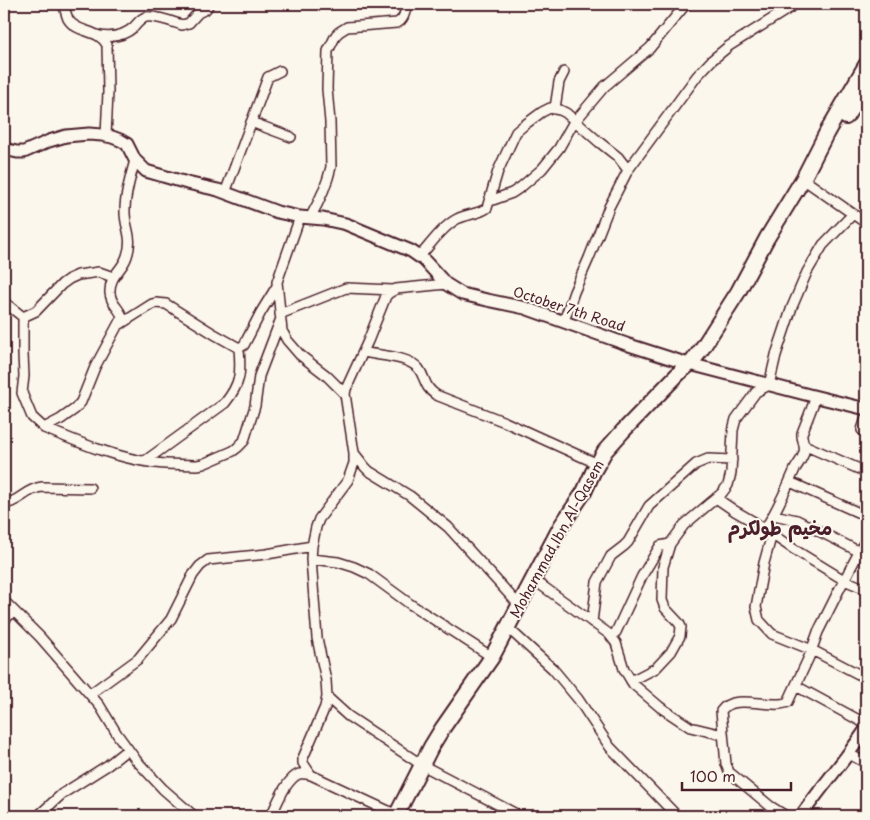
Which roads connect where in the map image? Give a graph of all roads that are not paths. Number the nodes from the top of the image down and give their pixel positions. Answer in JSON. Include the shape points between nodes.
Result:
{"nodes":[{"id":1,"x":63,"y":4,"type":"edge"},
{"id":2,"x":209,"y":4,"type":"edge"},
{"id":3,"x":408,"y":4,"type":"edge"},
{"id":4,"x":686,"y":4,"type":"edge"},
{"id":5,"x":796,"y":4,"type":"edge"},
{"id":6,"x":100,"y":36,"type":"junction"},
{"id":7,"x":866,"y":65,"type":"edge"},
{"id":8,"x":280,"y":71,"type":"dead end"},
{"id":9,"x":564,"y":72,"type":"dead end"},
{"id":10,"x":866,"y":85,"type":"edge"},
{"id":11,"x":555,"y":108,"type":"junction"},
{"id":12,"x":575,"y":121,"type":"junction"},
{"id":13,"x":251,"y":122,"type":"junction"},
{"id":14,"x":106,"y":136,"type":"junction"},
{"id":15,"x":291,"y":137,"type":"dead end"},
{"id":16,"x":4,"y":149,"type":"edge"},
{"id":17,"x":135,"y":160,"type":"junction"},
{"id":18,"x":628,"y":170,"type":"junction"},
{"id":19,"x":803,"y":178,"type":"junction"},
{"id":20,"x":225,"y":193,"type":"junction"},
{"id":21,"x":490,"y":201,"type":"junction"},
{"id":22,"x":853,"y":214,"type":"junction"},
{"id":23,"x":305,"y":218,"type":"junction"},
{"id":24,"x":866,"y":223,"type":"edge"},
{"id":25,"x":420,"y":256,"type":"junction"},
{"id":26,"x":113,"y":277,"type":"junction"},
{"id":27,"x":446,"y":284,"type":"junction"},
{"id":28,"x":277,"y":286,"type":"junction"},
{"id":29,"x":393,"y":290,"type":"junction"},
{"id":30,"x":4,"y":302,"type":"edge"},
{"id":31,"x":23,"y":317,"type":"junction"},
{"id":32,"x":280,"y":318,"type":"junction"},
{"id":33,"x":564,"y":321,"type":"junction"},
{"id":34,"x":117,"y":326,"type":"junction"},
{"id":35,"x":239,"y":348,"type":"junction"},
{"id":36,"x":363,"y":352,"type":"junction"},
{"id":37,"x":690,"y":364,"type":"junction"},
{"id":38,"x":769,"y":385,"type":"junction"},
{"id":39,"x":345,"y":394,"type":"junction"},
{"id":40,"x":816,"y":397,"type":"junction"},
{"id":41,"x":866,"y":408,"type":"edge"},
{"id":42,"x":866,"y":418,"type":"edge"},
{"id":43,"x":44,"y":428,"type":"junction"},
{"id":44,"x":864,"y":431,"type":"edge"},
{"id":45,"x":804,"y":445,"type":"junction"},
{"id":46,"x":354,"y":453,"type":"junction"},
{"id":47,"x":732,"y":460,"type":"junction"},
{"id":48,"x":145,"y":461,"type":"junction"},
{"id":49,"x":598,"y":464,"type":"junction"},
{"id":50,"x":866,"y":472,"type":"edge"},
{"id":51,"x":790,"y":482,"type":"junction"},
{"id":52,"x":90,"y":488,"type":"dead end"},
{"id":53,"x":716,"y":498,"type":"junction"},
{"id":54,"x":4,"y":504,"type":"edge"},
{"id":55,"x":774,"y":515,"type":"junction"},
{"id":56,"x":866,"y":516,"type":"edge"},
{"id":57,"x":769,"y":532,"type":"junction"},
{"id":58,"x":866,"y":539,"type":"edge"},
{"id":59,"x":670,"y":544,"type":"junction"},
{"id":60,"x":312,"y":546,"type":"junction"},
{"id":61,"x":860,"y":552,"type":"junction"},
{"id":62,"x":311,"y":559,"type":"junction"},
{"id":63,"x":534,"y":580,"type":"junction"},
{"id":64,"x":844,"y":580,"type":"junction"},
{"id":65,"x":866,"y":589,"type":"edge"},
{"id":66,"x":4,"y":601,"type":"edge"},
{"id":67,"x":519,"y":605,"type":"junction"},
{"id":68,"x":14,"y":611,"type":"junction"},
{"id":69,"x":4,"y":620,"type":"edge"},
{"id":70,"x":592,"y":622,"type":"junction"},
{"id":71,"x":508,"y":628,"type":"junction"},
{"id":72,"x":612,"y":636,"type":"junction"},
{"id":73,"x":812,"y":650,"type":"junction"},
{"id":74,"x":492,"y":657,"type":"junction"},
{"id":75,"x":866,"y":678,"type":"edge"},
{"id":76,"x":631,"y":681,"type":"junction"},
{"id":77,"x":796,"y":686,"type":"junction"},
{"id":78,"x":90,"y":694,"type":"junction"},
{"id":79,"x":327,"y":697,"type":"junction"},
{"id":80,"x":866,"y":724,"type":"edge"},
{"id":81,"x":866,"y":729,"type":"edge"},
{"id":82,"x":723,"y":735,"type":"junction"},
{"id":83,"x":128,"y":749,"type":"junction"},
{"id":84,"x":849,"y":754,"type":"junction"},
{"id":85,"x":303,"y":758,"type":"junction"},
{"id":86,"x":866,"y":763,"type":"edge"},
{"id":87,"x":422,"y":765,"type":"junction"},
{"id":88,"x":311,"y":775,"type":"junction"},
{"id":89,"x":286,"y":786,"type":"junction"},
{"id":90,"x":39,"y":816,"type":"edge"},
{"id":91,"x":194,"y":816,"type":"edge"},
{"id":92,"x":271,"y":816,"type":"edge"},
{"id":93,"x":397,"y":816,"type":"edge"},
{"id":94,"x":520,"y":816,"type":"edge"},
{"id":95,"x":677,"y":816,"type":"edge"},
{"id":96,"x":786,"y":816,"type":"edge"},
{"id":97,"x":801,"y":816,"type":"edge"}],
"edges":[{"from":1,"to":6,"type":"street","via":[[71,22]]},
{"from":2,"to":6,"type":"street","via":[[186,25],[148,17],[122,34]]},
{"from":3,"to":23,"type":"street","via":[[401,21],[347,27],[336,35],[328,51],[331,167],[319,201]]},
{"from":4,"to":12,"type":"street","via":[[650,48],[604,87]]},
{"from":5,"to":18,"type":"street","via":[[712,60]]},
{"from":6,"to":14,"type":"street","via":[[107,45]]},
{"from":7,"to":19,"type":"main road","name":"Mohammad Ibn Al-Qasem"},
{"from":8,"to":13,"type":"street","via":[[268,77]]},
{"from":9,"to":11,"type":"street"},
{"from":10,"to":19,"type":"main road","name":"Mohammad Ibn Al-Qasem"},
{"from":11,"to":12,"type":"street"},
{"from":11,"to":21,"type":"street","via":[[542,112],[516,132],[498,171]]},
{"from":12,"to":18,"type":"street","via":[[618,157]]},
{"from":12,"to":21,"type":"street","via":[[542,169],[522,187]]},
{"from":13,"to":15,"type":"street"},
{"from":13,"to":20,"type":"street"},
{"from":14,"to":16,"type":"street","name":"October 7th Road","via":[[66,136],[24,152]]},
{"from":14,"to":17,"type":"street","name":"October 7th Road","via":[[127,144]]},
{"from":17,"to":20,"type":"street","name":"October 7th Road","via":[[146,171]]},
{"from":17,"to":26,"type":"street","via":[[125,208],[130,237],[128,252]]},
{"from":18,"to":33,"type":"street","via":[[609,207]]},
{"from":19,"to":22,"type":"street"},
{"from":19,"to":37,"type":"main road","name":"Mohammad Ibn Al-Qasem","via":[[738,292]]},
{"from":20,"to":23,"type":"street","name":"October 7th Road","via":[[277,212]]},
{"from":21,"to":25,"type":"street","via":[[483,211],[448,225]]},
{"from":22,"to":24,"type":"street"},
{"from":22,"to":38,"type":"street","via":[[823,245],[807,272],[792,307]]},
{"from":23,"to":25,"type":"street","name":"October 7th Road","via":[[346,224]]},
{"from":23,"to":28,"type":"street"},
{"from":25,"to":27,"type":"street","name":"October 7th Road"},
{"from":26,"to":31,"type":"street","via":[[99,272],[78,275],[62,284],[36,311]]},
{"from":26,"to":34,"type":"street","via":[[110,295],[122,317]]},
{"from":27,"to":29,"type":"street"},
{"from":27,"to":33,"type":"street","name":"October 7th Road","via":[[462,294],[525,308]]},
{"from":28,"to":32,"type":"street"},
{"from":28,"to":35,"type":"street","via":[[244,345]]},
{"from":29,"to":32,"type":"street","via":[[346,288]]},
{"from":29,"to":36,"type":"street","via":[[384,299]]},
{"from":30,"to":31,"type":"street"},
{"from":31,"to":43,"type":"street","via":[[22,393],[32,417]]},
{"from":32,"to":39,"type":"street","via":[[287,340]]},
{"from":32,"to":48,"type":"street","via":[[259,376],[255,406],[246,435],[238,448],[197,465]]},
{"from":33,"to":37,"type":"street","name":"October 7th Road"},
{"from":34,"to":35,"type":"street","via":[[152,304],[166,304]]},
{"from":34,"to":43,"type":"street","via":[[81,402]]},
{"from":35,"to":48,"type":"street","via":[[241,372],[229,398],[220,408]]},
{"from":36,"to":39,"type":"street"},
{"from":36,"to":49,"type":"street","via":[[407,361],[418,369],[432,392]]},
{"from":37,"to":38,"type":"street","name":"October 7th Road"},
{"from":37,"to":49,"type":"main road","name":"Mohammad Ibn Al-Qasem","via":[[623,431]]},
{"from":38,"to":40,"type":"street","name":"October 7th Road"},
{"from":38,"to":47,"type":"street","via":[[756,392],[736,420]]},
{"from":39,"to":46,"type":"street"},
{"from":40,"to":41,"type":"street","name":"October 7th Road"},
{"from":40,"to":45,"type":"street","via":[[802,433]]},
{"from":42,"to":44,"type":"street"},
{"from":43,"to":48,"type":"street","via":[[85,445]]},
{"from":45,"to":50,"type":"street"},
{"from":45,"to":51,"type":"street","via":[[804,454]]},
{"from":46,"to":60,"type":"street","via":[[348,480],[319,519]]},
{"from":46,"to":67,"type":"street","via":[[369,471],[410,496],[448,527]]},
{"from":47,"to":53,"type":"street","via":[[728,486]]},
{"from":47,"to":70,"type":"street","via":[[708,459],[696,464],[648,506],[628,542],[611,556],[597,582]]},
{"from":49,"to":63,"type":"main road","name":"Mohammad Ibn Al-Qasem"},
{"from":51,"to":55,"type":"street"},
{"from":51,"to":56,"type":"street"},
{"from":52,"to":54,"type":"street","via":[[35,488],[14,502]]},
{"from":53,"to":57,"type":"street"},
{"from":53,"to":59,"type":"street","via":[[684,525]]},
{"from":55,"to":57,"type":"street"},
{"from":55,"to":61,"type":"street","via":[[797,520]]},
{"from":57,"to":64,"type":"street"},
{"from":57,"to":73,"type":"street","via":[[756,607],[758,620],[772,634]]},
{"from":58,"to":61,"type":"street"},
{"from":59,"to":72,"type":"street","via":[[660,546]]},
{"from":59,"to":76,"type":"street","via":[[663,567],[662,600],[679,623],[681,632],[671,652],[656,668]]},
{"from":60,"to":62,"type":"street"},
{"from":60,"to":78,"type":"street","via":[[208,560],[193,575],[171,619],[138,659]]},
{"from":61,"to":64,"type":"street"},
{"from":62,"to":74,"type":"street","via":[[338,562],[369,574]]},
{"from":62,"to":79,"type":"street","via":[[317,638]]},
{"from":63,"to":67,"type":"main road","name":"Mohammad Ibn Al-Qasem"},
{"from":63,"to":70,"type":"street"},
{"from":64,"to":65,"type":"street"},
{"from":64,"to":73,"type":"street"},
{"from":66,"to":68,"type":"street"},
{"from":67,"to":71,"type":"main road","name":"Mohammad Ibn Al-Qasem"},
{"from":68,"to":69,"type":"street"},
{"from":68,"to":78,"type":"street"},
{"from":70,"to":72,"type":"street"},
{"from":71,"to":74,"type":"main road","name":"Mohammad Ibn Al-Qasem"},
{"from":71,"to":95,"type":"street","via":[[552,669],[578,699],[610,747]]},
{"from":72,"to":76,"type":"street"},
{"from":73,"to":75,"type":"street"},
{"from":73,"to":77,"type":"street"},
{"from":74,"to":87,"type":"main road","name":"Mohammad Ibn Al-Qasem","via":[[442,729]]},
{"from":76,"to":82,"type":"street","via":[[660,708],[690,727]]},
{"from":77,"to":80,"type":"street"},
{"from":77,"to":82,"type":"street","via":[[785,704],[746,702],[726,705],[721,711]]},
{"from":78,"to":83,"type":"street"},
{"from":79,"to":85,"type":"street"},
{"from":79,"to":87,"type":"street","via":[[348,716]]},
{"from":81,"to":84,"type":"street"},
{"from":82,"to":96,"type":"street","via":[[729,772]]},
{"from":83,"to":90,"type":"street","via":[[62,794]]},
{"from":83,"to":91,"type":"street","via":[[163,789]]},
{"from":84,"to":86,"type":"street"},
{"from":84,"to":97,"type":"street"},
{"from":85,"to":88,"type":"street"},
{"from":85,"to":89,"type":"street"},
{"from":87,"to":93,"type":"main road","name":"Mohammad Ibn Al-Qasem"},
{"from":87,"to":94,"type":"street"},
{"from":88,"to":89,"type":"street","via":[[298,774]]},
{"from":88,"to":93,"type":"street"},
{"from":89,"to":92,"type":"street"}]}
